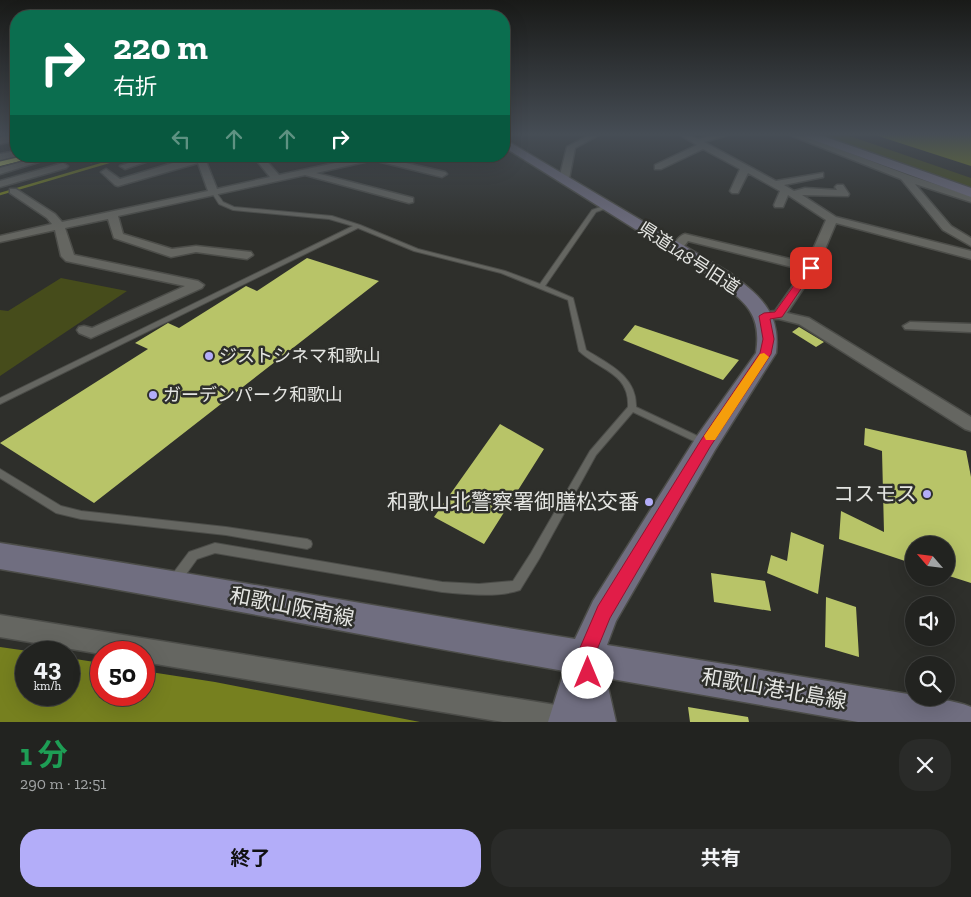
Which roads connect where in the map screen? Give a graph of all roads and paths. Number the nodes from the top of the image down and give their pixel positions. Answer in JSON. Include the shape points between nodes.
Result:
{"nodes":[{"id":1,"x":56,"y":169,"type":"edge"},
{"id":2,"x":165,"y":169,"type":"edge"},
{"id":3,"x":204,"y":169,"type":"edge"},
{"id":4,"x":268,"y":169,"type":"edge"},
{"id":5,"x":325,"y":169,"type":"edge"},
{"id":6,"x":422,"y":169,"type":"edge"},
{"id":7,"x":548,"y":169,"type":"edge"},
{"id":8,"x":566,"y":169,"type":"edge"},
{"id":9,"x":745,"y":169,"type":"joint"},
{"id":10,"x":884,"y":169,"type":"edge"},
{"id":11,"x":892,"y":169,"type":"edge"},
{"id":12,"x":903,"y":169,"type":"edge"},
{"id":13,"x":106,"y":172,"type":"dead end"},
{"id":14,"x":305,"y":173,"type":"junction"},
{"id":15,"x":442,"y":174,"type":"dead end"},
{"id":16,"x":274,"y":175,"type":"junction"},
{"id":17,"x":820,"y":175,"type":"dead end"},
{"id":18,"x":906,"y":177,"type":"junction"},
{"id":19,"x":564,"y":178,"type":"junction"},
{"id":20,"x":775,"y":184,"type":"junction"},
{"id":21,"x":5,"y":187,"type":"edge"},
{"id":22,"x":840,"y":187,"type":"dead end"},
{"id":23,"x":211,"y":188,"type":"junction"},
{"id":24,"x":734,"y":191,"type":"dead end"},
{"id":25,"x":791,"y":193,"type":"junction"},
{"id":26,"x":971,"y":193,"type":"edge"},
{"id":27,"x":971,"y":199,"type":"edge"},
{"id":28,"x":409,"y":200,"type":"dead end"},
{"id":29,"x":779,"y":205,"type":"dead end"},
{"id":30,"x":608,"y":206,"type":"junction"},
{"id":31,"x":112,"y":214,"type":"junction"},
{"id":32,"x":832,"y":219,"type":"junction"},
{"id":33,"x":59,"y":226,"type":"junction"},
{"id":34,"x":358,"y":226,"type":"junction"},
{"id":35,"x":0,"y":239,"type":"edge"},
{"id":36,"x":971,"y":243,"type":"edge"},
{"id":37,"x":677,"y":248,"type":"junction"},
{"id":38,"x":971,"y":255,"type":"edge"},
{"id":39,"x":247,"y":256,"type":"dead end"},
{"id":40,"x":811,"y":268,"type":"junction"},
{"id":41,"x":541,"y":287,"type":"junction"},
{"id":42,"x":771,"y":315,"type":"junction"},
{"id":43,"x":910,"y":326,"type":"dead end"},
{"id":44,"x":971,"y":328,"type":"edge"},
{"id":45,"x":84,"y":330,"type":"dead end"},
{"id":46,"x":0,"y":401,"type":"edge"},
{"id":47,"x":632,"y":408,"type":"junction"},
{"id":48,"x":971,"y":425,"type":"edge"},
{"id":49,"x":706,"y":443,"type":"junction"},
{"id":50,"x":0,"y":473,"type":"edge"},
{"id":51,"x":307,"y":544,"type":"dead end"},
{"id":52,"x":0,"y":556,"type":"edge"},
{"id":53,"x":172,"y":584,"type":"junction"},
{"id":54,"x":0,"y":626,"type":"edge"},
{"id":55,"x":585,"y":657,"type":"junction"},
{"id":56,"x":577,"y":721,"type":"edge"},
{"id":57,"x":963,"y":722,"type":"edge"}],
"edges":[{"from":1,"to":21,"type":"street"},
{"from":2,"to":13,"type":"street","via":[[118,183]]},
{"from":3,"to":23,"type":"street"},
{"from":4,"to":16,"type":"street"},
{"from":5,"to":14,"type":"street"},
{"from":6,"to":15,"type":"street"},
{"from":7,"to":19,"type":"street","name":"県道148号旧道"},
{"from":8,"to":19,"type":"street"},
{"from":9,"to":20,"type":"street"},
{"from":9,"to":24,"type":"street"},
{"from":10,"to":18,"type":"street"},
{"from":11,"to":18,"type":"street"},
{"from":12,"to":26,"type":"street"},
{"from":14,"to":16,"type":"street"},
{"from":14,"to":28,"type":"street"},
{"from":16,"to":23,"type":"street"},
{"from":17,"to":20,"type":"street"},
{"from":18,"to":27,"type":"street"},
{"from":18,"to":36,"type":"street","via":[[946,228]]},
{"from":19,"to":30,"type":"street","name":"県道148号旧道"},
{"from":20,"to":25,"type":"street"},
{"from":21,"to":33,"type":"street","via":[[50,216]]},
{"from":22,"to":25,"type":"street","via":[[844,194]]},
{"from":23,"to":31,"type":"street"},
{"from":23,"to":34,"type":"lane","via":[[221,203],[233,208],[330,217]]},
{"from":25,"to":29,"type":"street","via":[[782,193]]},
{"from":25,"to":32,"type":"street"},
{"from":30,"to":37,"type":"street","name":"県道148号旧道"},
{"from":30,"to":41,"type":"lane","via":[[594,211]]},
{"from":31,"to":33,"type":"street"},
{"from":31,"to":39,"type":"street","via":[[118,236],[171,253],[196,250]]},
{"from":32,"to":38,"type":"street"},
{"from":32,"to":40,"type":"street"},
{"from":33,"to":35,"type":"street"},
{"from":33,"to":45,"type":"street","via":[[70,258],[198,285],[91,334]]},
{"from":34,"to":41,"type":"lane","via":[[416,250],[503,272]]},
{"from":34,"to":46,"type":"lane"},
{"from":37,"to":40,"type":"street","via":[[684,237]]},
{"from":37,"to":42,"type":"street","name":"県道148号旧道","via":[[724,277]]},
{"from":40,"to":42,"type":"street"},
{"from":41,"to":47,"type":"lane","via":[[571,299],[582,352],[622,377],[631,390]]},
{"from":42,"to":48,"type":"street","via":[[804,321]]},
{"from":42,"to":49,"type":"street","name":"県道148号旧道","via":[[766,354]]},
{"from":43,"to":44,"type":"street"},
{"from":47,"to":49,"type":"lane"},
{"from":47,"to":53,"type":"lane","via":[[593,453],[516,586],[503,589],[458,588],[418,583],[215,548],[193,555]]},
{"from":49,"to":55,"type":"street","name":"県道148号旧道","via":[[604,612]]},
{"from":50,"to":51,"type":"lane","via":[[59,510]]},
{"from":52,"to":53,"type":"street","name":"和歌山阪南線"},
{"from":53,"to":55,"type":"street","name":"和歌山阪南線"},
{"from":54,"to":56,"type":"street"},
{"from":55,"to":56,"type":"street"},
{"from":55,"to":57,"type":"street","name":"和歌山港北島線"}]}
